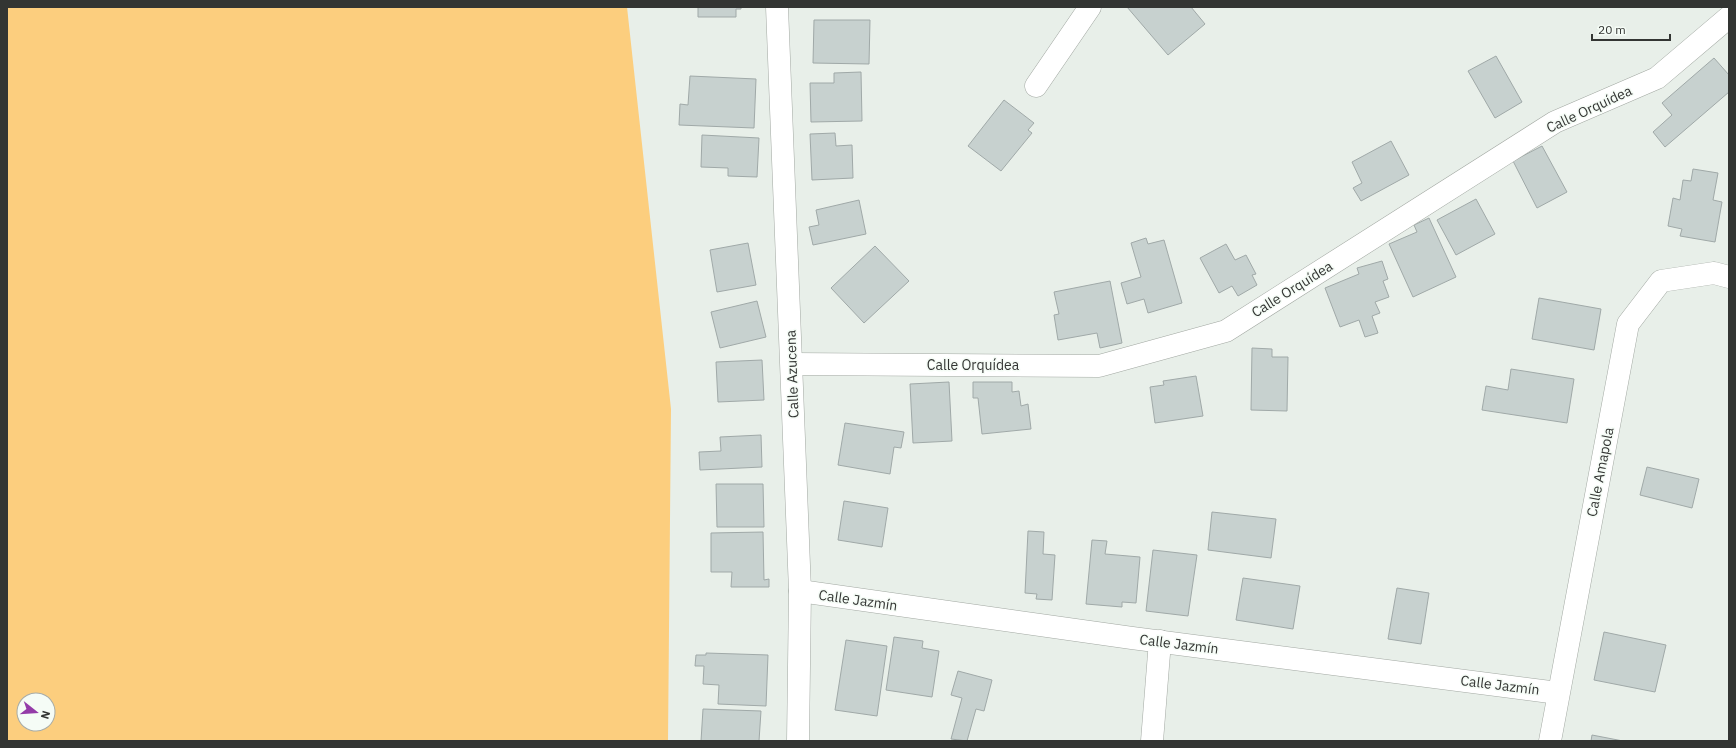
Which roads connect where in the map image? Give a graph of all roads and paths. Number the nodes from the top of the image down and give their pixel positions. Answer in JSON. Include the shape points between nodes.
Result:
{"nodes":[{"id":1,"x":777,"y":7,"type":"edge"},
{"id":2,"x":1090,"y":7,"type":"edge"},
{"id":3,"x":1729,"y":16,"type":"edge"},
{"id":4,"x":1036,"y":86,"type":"dead end"},
{"id":5,"x":1729,"y":276,"type":"edge"},
{"id":6,"x":792,"y":364,"type":"junction"},
{"id":7,"x":800,"y":592,"type":"junction"},
{"id":8,"x":1160,"y":641,"type":"junction"},
{"id":9,"x":1558,"y":693,"type":"junction"},
{"id":10,"x":798,"y":741,"type":"edge"},
{"id":11,"x":1152,"y":741,"type":"edge"},
{"id":12,"x":1550,"y":741,"type":"edge"}],
"edges":[{"from":1,"to":6,"type":"street","name":"Calle Azucena"},
{"from":2,"to":4,"type":"street"},
{"from":3,"to":6,"type":"street","name":"Calle Orquídea","via":[[1657,78],[1555,122],[1226,331],[1099,366]]},
{"from":5,"to":9,"type":"street","name":"Calle Amapola","via":[[1714,273],[1661,281],[1628,324]]},
{"from":6,"to":7,"type":"street","name":"Calle Azucena"},
{"from":7,"to":8,"type":"street","name":"Calle Jazmín"},
{"from":7,"to":10,"type":"street","name":"Calle Azucena"},
{"from":8,"to":9,"type":"street","name":"Calle Jazmín"},
{"from":8,"to":11,"type":"street"},
{"from":9,"to":12,"type":"street","name":"Calle Amapola"}]}
